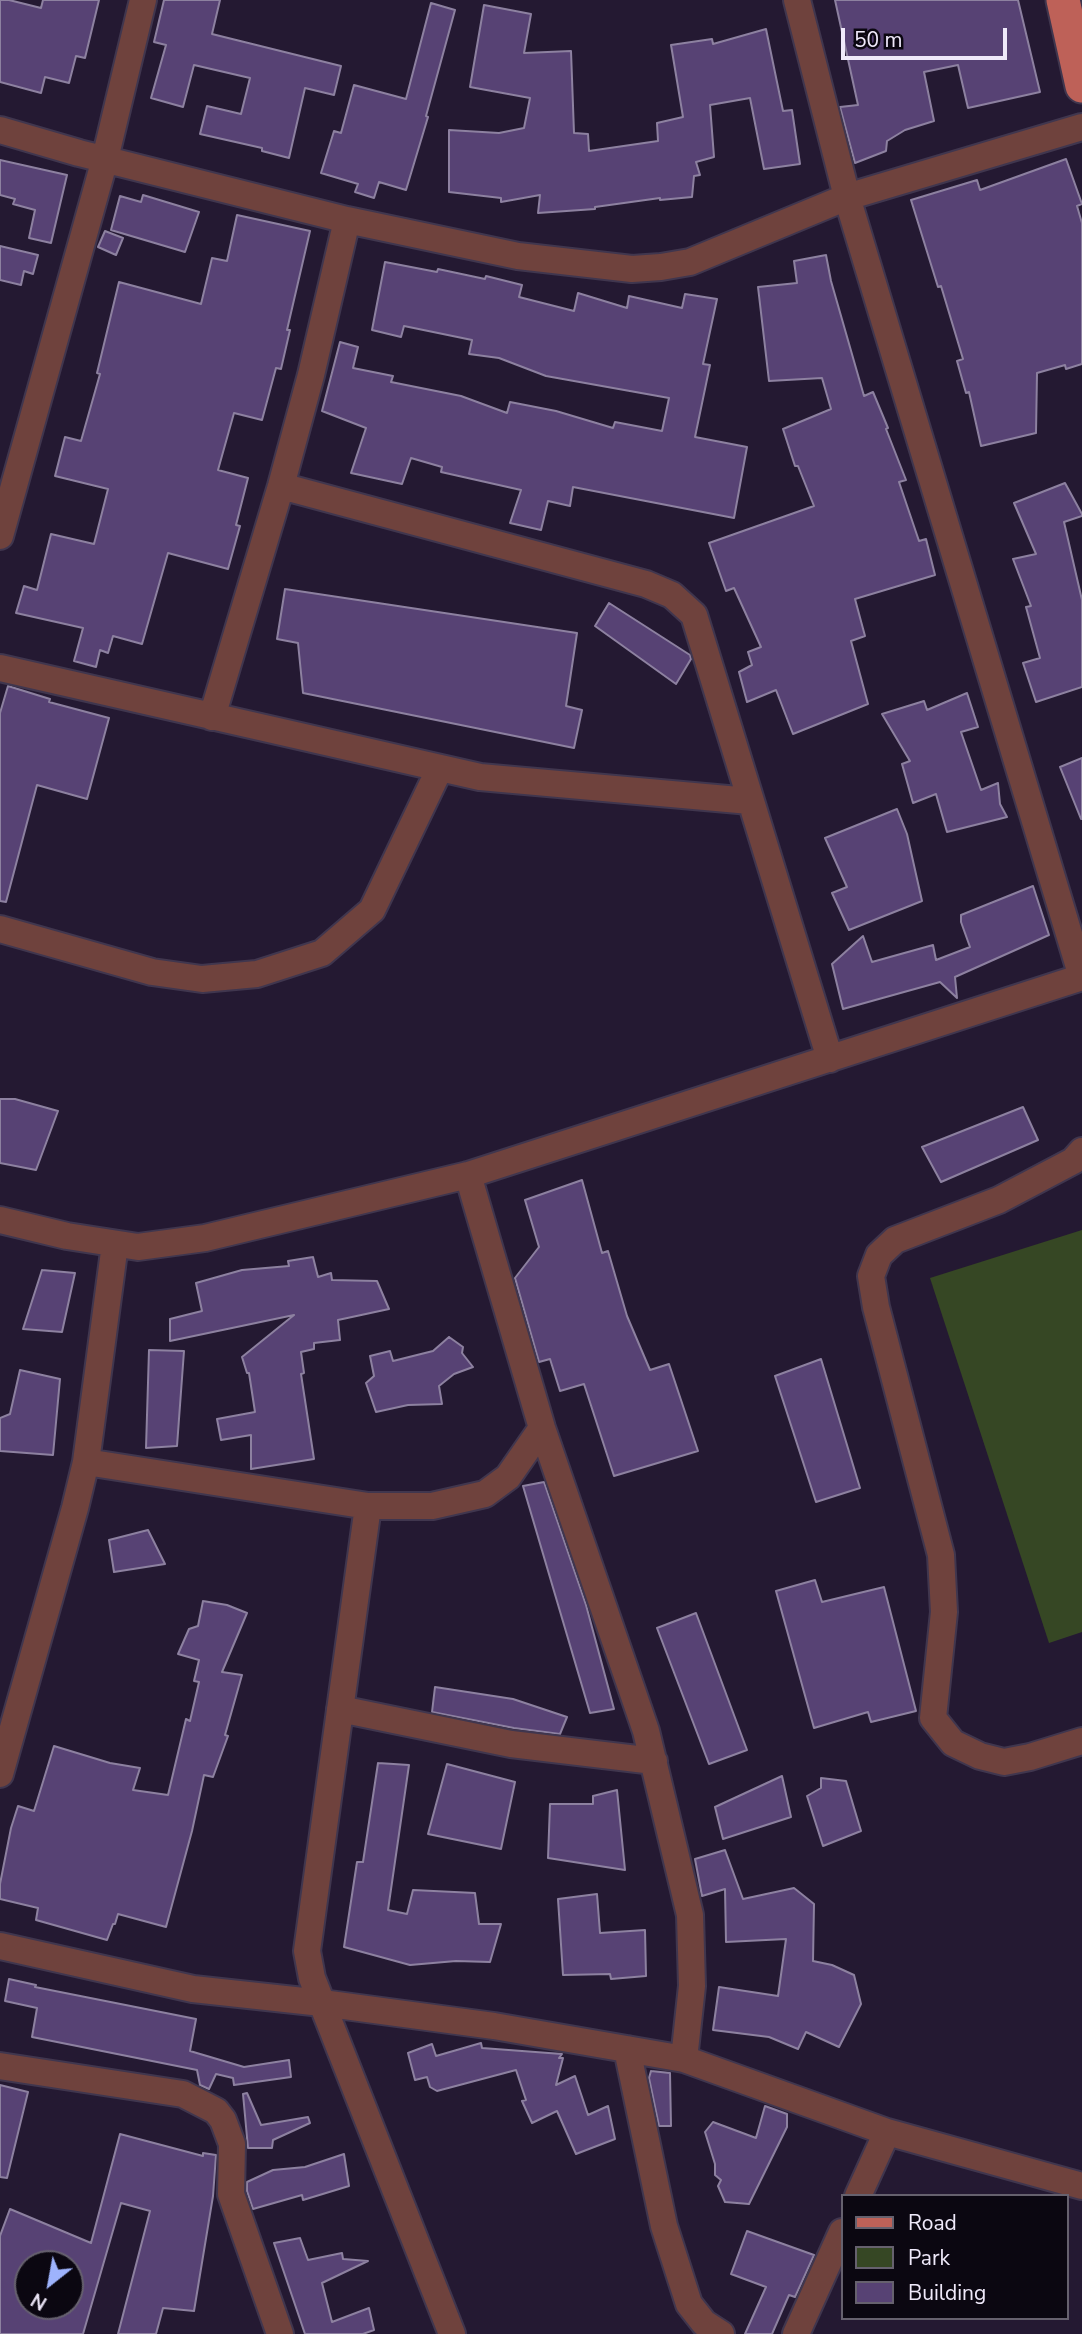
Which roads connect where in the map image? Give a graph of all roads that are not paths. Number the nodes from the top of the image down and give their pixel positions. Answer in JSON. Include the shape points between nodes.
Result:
{"nodes":[{"id":1,"x":143,"y":0,"type":"edge"},
{"id":2,"x":797,"y":0,"type":"edge"},
{"id":3,"x":1063,"y":0,"type":"edge"},
{"id":4,"x":1071,"y":0,"type":"edge"},
{"id":5,"x":1071,"y":34,"type":"junction"},
{"id":6,"x":1082,"y":86,"type":"edge"},
{"id":7,"x":1082,"y":127,"type":"edge"},
{"id":8,"x":0,"y":130,"type":"edge"},
{"id":9,"x":105,"y":159,"type":"junction"},
{"id":10,"x":847,"y":197,"type":"junction"},
{"id":11,"x":347,"y":220,"type":"junction"},
{"id":12,"x":281,"y":486,"type":"junction"},
{"id":13,"x":0,"y":536,"type":"edge"},
{"id":14,"x":0,"y":668,"type":"edge"},
{"id":15,"x":212,"y":717,"type":"junction"},
{"id":16,"x":440,"y":768,"type":"junction"},
{"id":17,"x":750,"y":801,"type":"junction"},
{"id":18,"x":0,"y":929,"type":"edge"},
{"id":19,"x":1082,"y":977,"type":"edge"},
{"id":20,"x":830,"y":1059,"type":"junction"},
{"id":21,"x":1082,"y":1151,"type":"edge"},
{"id":22,"x":468,"y":1175,"type":"junction"},
{"id":23,"x":0,"y":1220,"type":"edge"},
{"id":24,"x":115,"y":1244,"type":"junction"},
{"id":25,"x":542,"y":1428,"type":"junction"},
{"id":26,"x":86,"y":1462,"type":"junction"},
{"id":27,"x":368,"y":1506,"type":"junction"},
{"id":28,"x":340,"y":1709,"type":"junction"},
{"id":29,"x":1082,"y":1741,"type":"edge"},
{"id":30,"x":654,"y":1761,"type":"junction"},
{"id":31,"x":0,"y":1774,"type":"edge"},
{"id":32,"x":0,"y":1947,"type":"edge"},
{"id":33,"x":322,"y":2003,"type":"junction"},
{"id":34,"x":627,"y":2049,"type":"junction"},
{"id":35,"x":684,"y":2059,"type":"junction"},
{"id":36,"x":0,"y":2066,"type":"edge"},
{"id":37,"x":887,"y":2132,"type":"junction"},
{"id":38,"x":1082,"y":2186,"type":"edge"},
{"id":39,"x":859,"y":2194,"type":"edge"},
{"id":40,"x":841,"y":2234,"type":"edge"},
{"id":41,"x":280,"y":2334,"type":"edge"},
{"id":42,"x":452,"y":2334,"type":"edge"},
{"id":43,"x":721,"y":2334,"type":"edge"},
{"id":44,"x":796,"y":2334,"type":"edge"}],
"edges":[{"from":1,"to":9,"type":"street"},
{"from":2,"to":10,"type":"street"},
{"from":3,"to":5,"type":"main road"},
{"from":4,"to":5,"type":"main road"},
{"from":5,"to":6,"type":"main road"},
{"from":7,"to":10,"type":"street"},
{"from":8,"to":9,"type":"street"},
{"from":9,"to":11,"type":"street"},
{"from":9,"to":13,"type":"street"},
{"from":10,"to":11,"type":"street","via":[[690,262],[632,269],[518,256]]},
{"from":10,"to":19,"type":"street"},
{"from":11,"to":12,"type":"street"},
{"from":12,"to":15,"type":"street"},
{"from":12,"to":17,"type":"street","via":[[673,595],[694,615]]},
{"from":14,"to":15,"type":"street"},
{"from":15,"to":16,"type":"street"},
{"from":16,"to":17,"type":"street","via":[[480,777]]},
{"from":16,"to":18,"type":"street","via":[[372,910],[321,953],[257,974],[202,979],[152,972]]},
{"from":17,"to":20,"type":"street"},
{"from":19,"to":20,"type":"street"},
{"from":20,"to":22,"type":"street"},
{"from":21,"to":29,"type":"street","via":[[1073,1161],[999,1200],[895,1240],[879,1255],[871,1276],[941,1555],[944,1612],[933,1718],[953,1743],[1004,1762]]},
{"from":22,"to":24,"type":"street","via":[[205,1238],[138,1247]]},
{"from":22,"to":25,"type":"street"},
{"from":23,"to":24,"type":"street"},
{"from":24,"to":26,"type":"street"},
{"from":25,"to":27,"type":"street","via":[[508,1477],[485,1494],[432,1506]]},
{"from":25,"to":30,"type":"street"},
{"from":26,"to":27,"type":"street"},
{"from":26,"to":31,"type":"street"},
{"from":27,"to":28,"type":"street"},
{"from":28,"to":30,"type":"street","via":[[511,1744]]},
{"from":28,"to":33,"type":"street","via":[[307,1951]]},
{"from":30,"to":35,"type":"street","via":[[690,1915],[692,1986]]},
{"from":32,"to":33,"type":"street","via":[[193,1989]]},
{"from":33,"to":34,"type":"street"},
{"from":33,"to":42,"type":"street"},
{"from":34,"to":35,"type":"street"},
{"from":34,"to":43,"type":"street","via":[[664,2226],[689,2304],[704,2323]]},
{"from":35,"to":37,"type":"street"},
{"from":36,"to":41,"type":"street","via":[[183,2094],[216,2111],[232,2144],[231,2194]]},
{"from":37,"to":38,"type":"street"},
{"from":37,"to":39,"type":"street"},
{"from":40,"to":44,"type":"street"}]}
